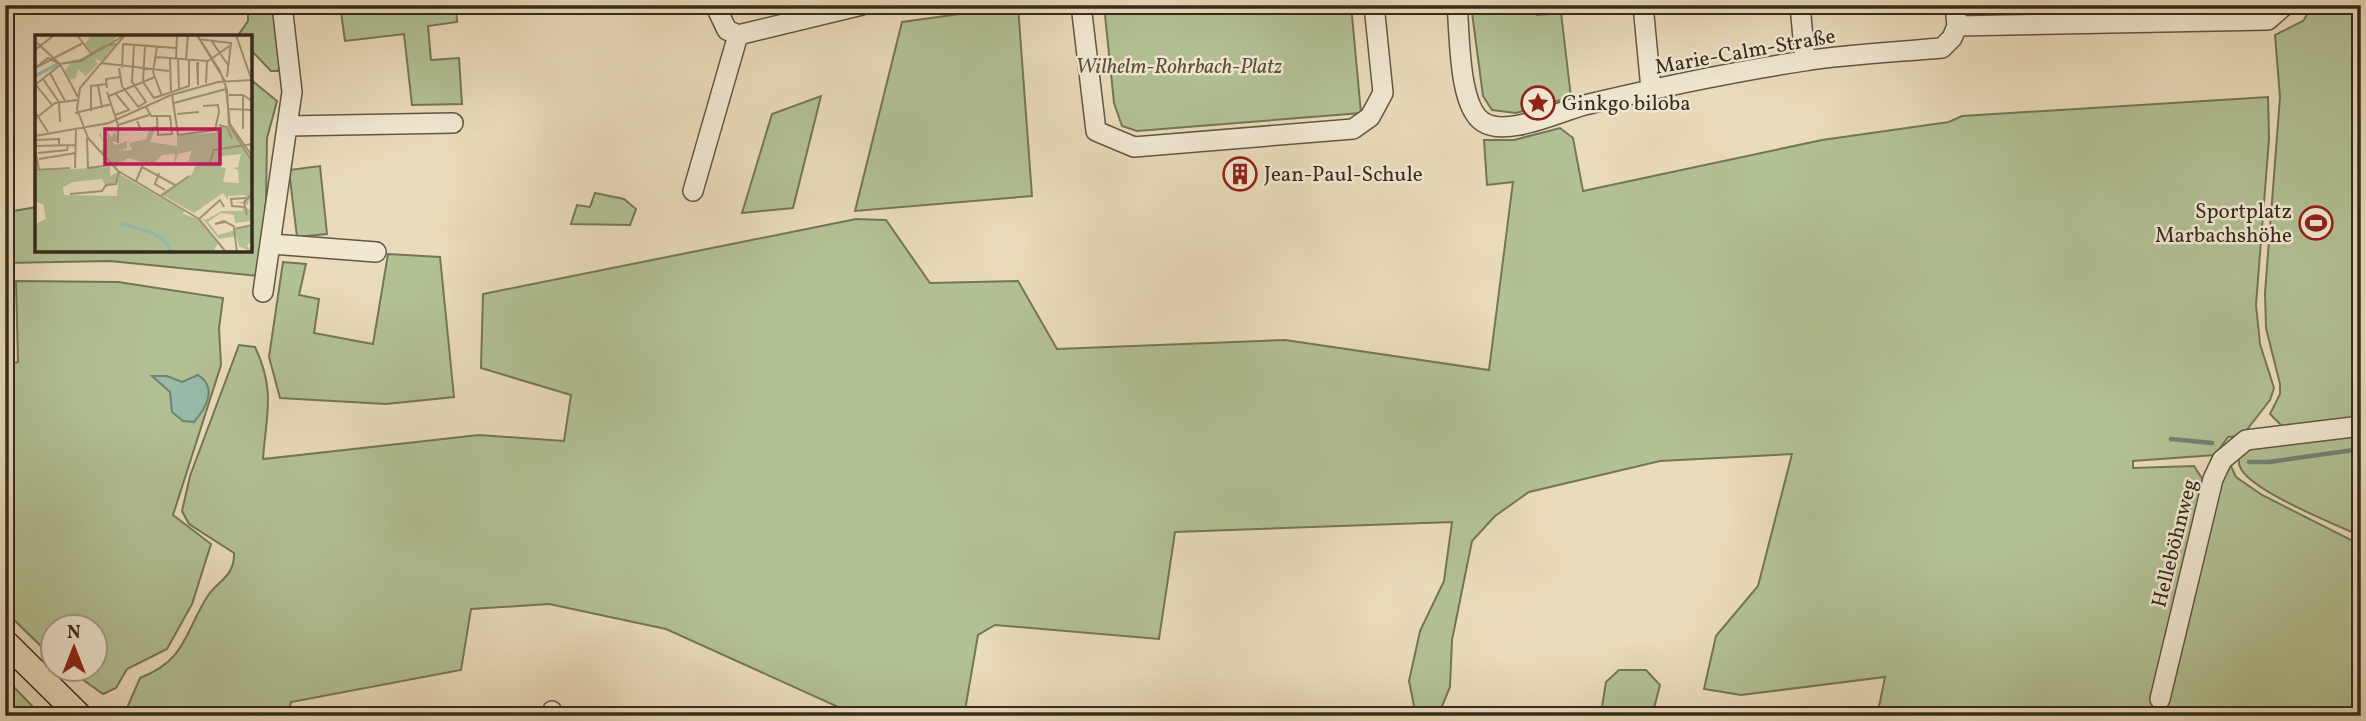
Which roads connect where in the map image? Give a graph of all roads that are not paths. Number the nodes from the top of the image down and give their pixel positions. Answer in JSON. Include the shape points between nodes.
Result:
{"nodes":[{"id":1,"x":282,"y":5,"type":"edge"},
{"id":2,"x":715,"y":5,"type":"edge"},
{"id":3,"x":862,"y":5,"type":"edge"},
{"id":4,"x":1081,"y":5,"type":"edge"},
{"id":5,"x":1374,"y":5,"type":"edge"},
{"id":6,"x":1457,"y":5,"type":"edge"},
{"id":7,"x":1643,"y":5,"type":"edge"},
{"id":8,"x":1800,"y":5,"type":"edge"},
{"id":9,"x":1955,"y":5,"type":"edge"},
{"id":10,"x":2285,"y":5,"type":"edge"},
{"id":11,"x":2121,"y":14,"type":"edge"},
{"id":12,"x":1957,"y":26,"type":"junction"},
{"id":13,"x":738,"y":35,"type":"junction"},
{"id":14,"x":1805,"y":60,"type":"junction"},
{"id":15,"x":1651,"y":89,"type":"junction"},
{"id":16,"x":453,"y":123,"type":"dead end"},
{"id":17,"x":288,"y":127,"type":"junction"},
{"id":18,"x":693,"y":191,"type":"dead end"},
{"id":19,"x":272,"y":244,"type":"junction"},
{"id":20,"x":376,"y":252,"type":"dead end"},
{"id":21,"x":263,"y":292,"type":"dead end"},
{"id":22,"x":2361,"y":426,"type":"edge"},
{"id":23,"x":5,"y":642,"type":"edge"},
{"id":24,"x":2160,"y":699,"type":"dead end"},
{"id":25,"x":80,"y":716,"type":"edge"}],
"edges":[{"from":1,"to":17,"type":"street","via":[[292,92]]},
{"from":2,"to":13,"type":"street","via":[[727,30]]},
{"from":3,"to":13,"type":"street"},
{"from":4,"to":5,"type":"street","via":[[1096,131],[1134,147],[1353,129],[1370,117],[1382,93]]},
{"from":6,"to":15,"type":"street","name":"Marie-Calm-Straße","via":[[1469,104],[1480,120],[1495,128],[1521,126],[1561,110]]},
{"from":7,"to":15,"type":"street"},
{"from":8,"to":14,"type":"street"},
{"from":9,"to":12,"type":"street"},
{"from":10,"to":11,"type":"street","via":[[2268,20]]},
{"from":11,"to":12,"type":"street"},
{"from":12,"to":14,"type":"street","name":"Marie-Calm-Straße","via":[[1942,48]]},
{"from":13,"to":18,"type":"street"},
{"from":14,"to":15,"type":"street","name":"Marie-Calm-Straße"},
{"from":16,"to":17,"type":"street"},
{"from":17,"to":19,"type":"street"},
{"from":19,"to":20,"type":"street"},
{"from":19,"to":21,"type":"street"},
{"from":22,"to":24,"type":"street","name":"Helleböhnweg","via":[[2246,440],[2222,460],[2213,479]]},
{"from":23,"to":25,"type":"main road"}]}
